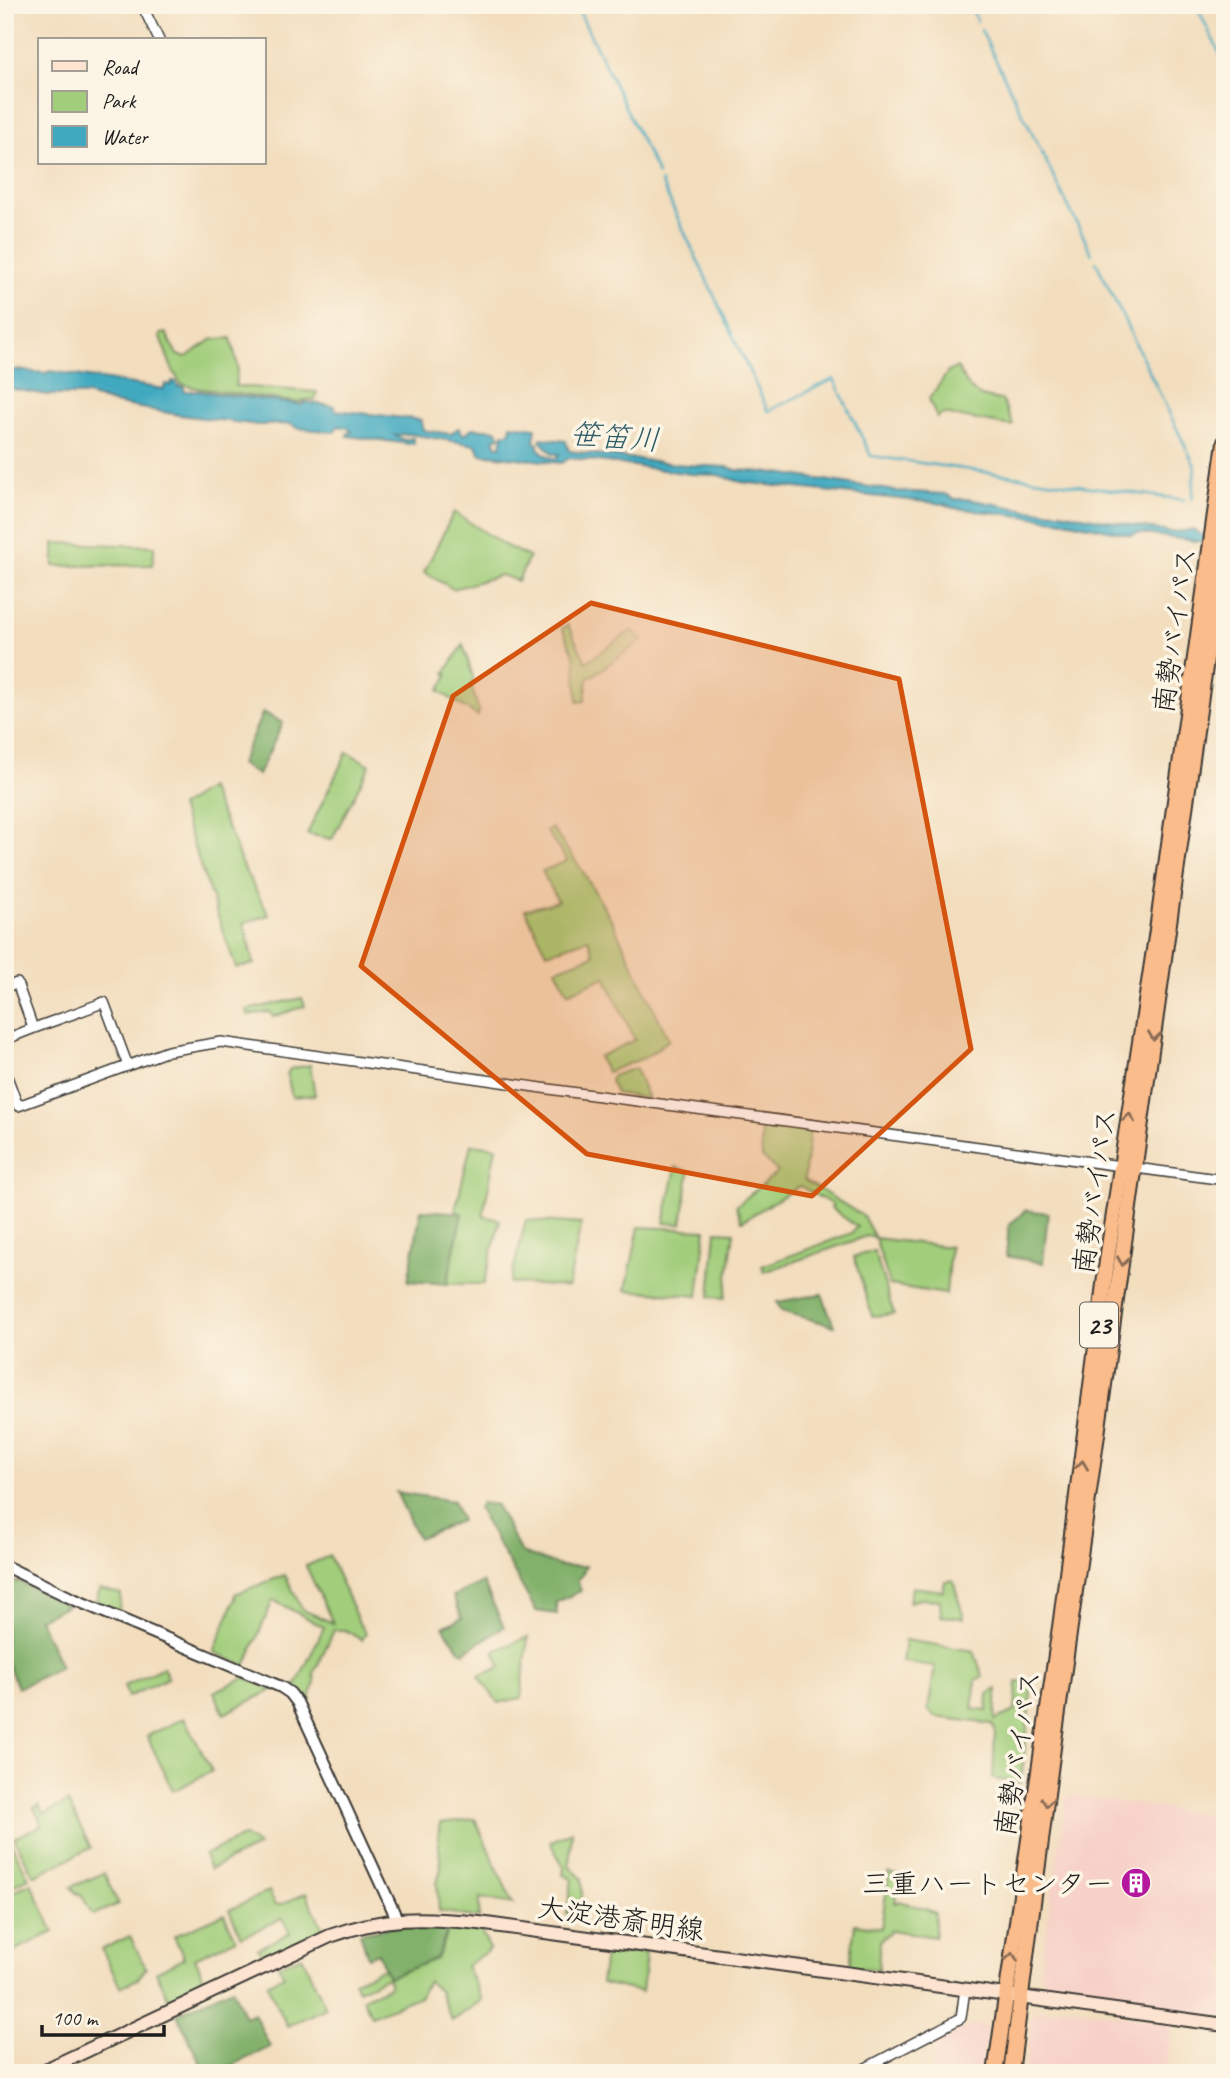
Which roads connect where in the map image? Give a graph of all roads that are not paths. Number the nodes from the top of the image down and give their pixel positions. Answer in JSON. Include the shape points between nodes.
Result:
{"nodes":[{"id":1,"x":142,"y":5,"type":"edge"},
{"id":2,"x":158,"y":38,"type":"edge"},
{"id":3,"x":1225,"y":442,"type":"edge"},
{"id":4,"x":1225,"y":525,"type":"edge"},
{"id":5,"x":1211,"y":579,"type":"junction"},
{"id":6,"x":5,"y":987,"type":"edge"},
{"id":7,"x":33,"y":1028,"type":"junction"},
{"id":8,"x":5,"y":1040,"type":"edge"},
{"id":9,"x":128,"y":1066,"type":"junction"},
{"id":10,"x":5,"y":1071,"type":"edge"},
{"id":11,"x":1129,"y":1167,"type":"junction"},
{"id":12,"x":1225,"y":1180,"type":"edge"},
{"id":13,"x":5,"y":1566,"type":"edge"},
{"id":14,"x":397,"y":1919,"type":"junction"},
{"id":15,"x":965,"y":1989,"type":"junction"},
{"id":16,"x":1006,"y":1994,"type":"junction"},
{"id":17,"x":1023,"y":1996,"type":"junction"},
{"id":18,"x":1225,"y":2025,"type":"edge"},
{"id":19,"x":39,"y":2073,"type":"edge"},
{"id":20,"x":856,"y":2073,"type":"edge"},
{"id":21,"x":995,"y":2073,"type":"edge"},
{"id":22,"x":1012,"y":2073,"type":"edge"}],
"edges":[{"from":1,"to":2,"type":"street"},
{"from":3,"to":5,"type":"highway","name":"南勢バイパス","number":"23"},
{"from":4,"to":5,"type":"highway","name":"南勢バイパス","number":"23"},
{"from":5,"to":11,"type":"highway","name":"南勢バイパス","number":"23"},
{"from":6,"to":7,"type":"street","via":[[18,983]]},
{"from":7,"to":8,"type":"street"},
{"from":7,"to":9,"type":"street","via":[[104,1002]]},
{"from":9,"to":10,"type":"street","via":[[18,1106]]},
{"from":9,"to":11,"type":"street","via":[[168,1051],[221,1042]]},
{"from":11,"to":12,"type":"street"},
{"from":16,"to":11,"type":"highway","name":"南勢バイパス","number":"23","one_way":true},
{"from":11,"to":17,"type":"highway","name":"南勢バイパス","number":"23","one_way":true},
{"from":13,"to":14,"type":"street","via":[[290,1693]]},
{"from":14,"to":15,"type":"main road","name":"大淀港斎明線","via":[[479,1923]]},
{"from":14,"to":19,"type":"main road","name":"大淀港斎明線","via":[[330,1936]]},
{"from":15,"to":16,"type":"main road","name":"大淀港斎明線"},
{"from":15,"to":20,"type":"street","via":[[961,2018]]},
{"from":16,"to":17,"type":"main road","name":"大淀港斎明線"},
{"from":16,"to":21,"type":"highway","name":"南勢バイパス","number":"23"},
{"from":17,"to":18,"type":"main road","name":"大淀港斎明線"},
{"from":17,"to":22,"type":"highway","name":"南勢バイパス","number":"23"}]}
